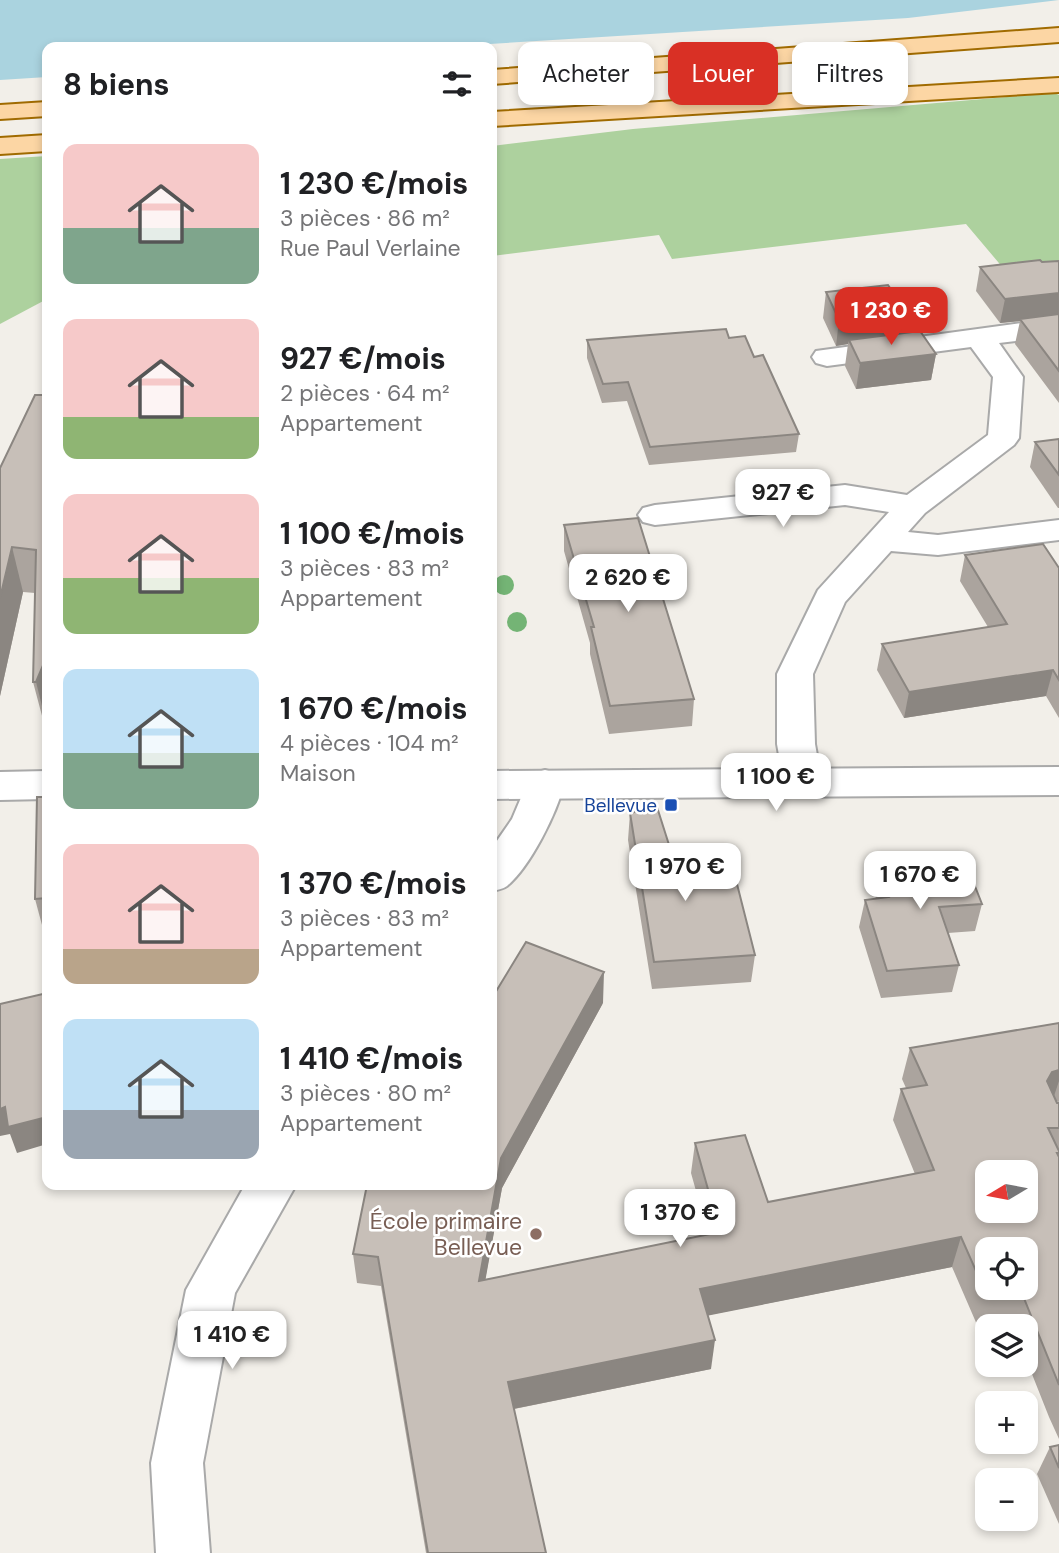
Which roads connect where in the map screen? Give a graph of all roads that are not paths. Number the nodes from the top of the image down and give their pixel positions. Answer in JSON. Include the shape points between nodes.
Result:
{"nodes":[{"id":1,"x":1059,"y":35,"type":"edge"},
{"id":2,"x":497,"y":76,"type":"edge"},
{"id":3,"x":1059,"y":85,"type":"edge"},
{"id":4,"x":42,"y":109,"type":"edge"},
{"id":5,"x":0,"y":112,"type":"edge"},
{"id":6,"x":497,"y":119,"type":"edge"},
{"id":7,"x":42,"y":143,"type":"edge"},
{"id":8,"x":0,"y":146,"type":"edge"},
{"id":9,"x":1059,"y":327,"type":"edge"},
{"id":10,"x":979,"y":337,"type":"junction"},
{"id":11,"x":827,"y":357,"type":"dead end"},
{"id":12,"x":913,"y":506,"type":"junction"},
{"id":13,"x":655,"y":515,"type":"dead end"},
{"id":14,"x":1059,"y":530,"type":"edge"},
{"id":15,"x":884,"y":541,"type":"junction"},
{"id":16,"x":1059,"y":781,"type":"edge"},
{"id":17,"x":803,"y":783,"type":"junction"},
{"id":18,"x":545,"y":784,"type":"junction"},
{"id":19,"x":42,"y":785,"type":"edge"},
{"id":20,"x":497,"y":785,"type":"edge"},
{"id":21,"x":0,"y":786,"type":"edge"},
{"id":22,"x":497,"y":870,"type":"edge"},
{"id":23,"x":269,"y":1190,"type":"edge"},
{"id":24,"x":183,"y":1553,"type":"edge"}],
"edges":[{"from":1,"to":2,"type":"main road"},
{"from":3,"to":6,"type":"main road"},
{"from":4,"to":5,"type":"main road"},
{"from":7,"to":8,"type":"main road"},
{"from":9,"to":10,"type":"street"},
{"from":10,"to":11,"type":"street"},
{"from":10,"to":12,"type":"street","via":[[1008,377],[1003,438]]},
{"from":12,"to":13,"type":"street","via":[[845,495]]},
{"from":12,"to":15,"type":"street"},
{"from":14,"to":15,"type":"street","via":[[938,545]]},
{"from":15,"to":17,"type":"street","via":[[831,598],[795,674],[796,744]]},
{"from":16,"to":17,"type":"street"},
{"from":17,"to":18,"type":"street"},
{"from":18,"to":20,"type":"street"},
{"from":18,"to":22,"type":"street","via":[[539,810]]},
{"from":19,"to":21,"type":"street"},
{"from":23,"to":24,"type":"street","via":[[211,1290],[177,1463]]}]}
